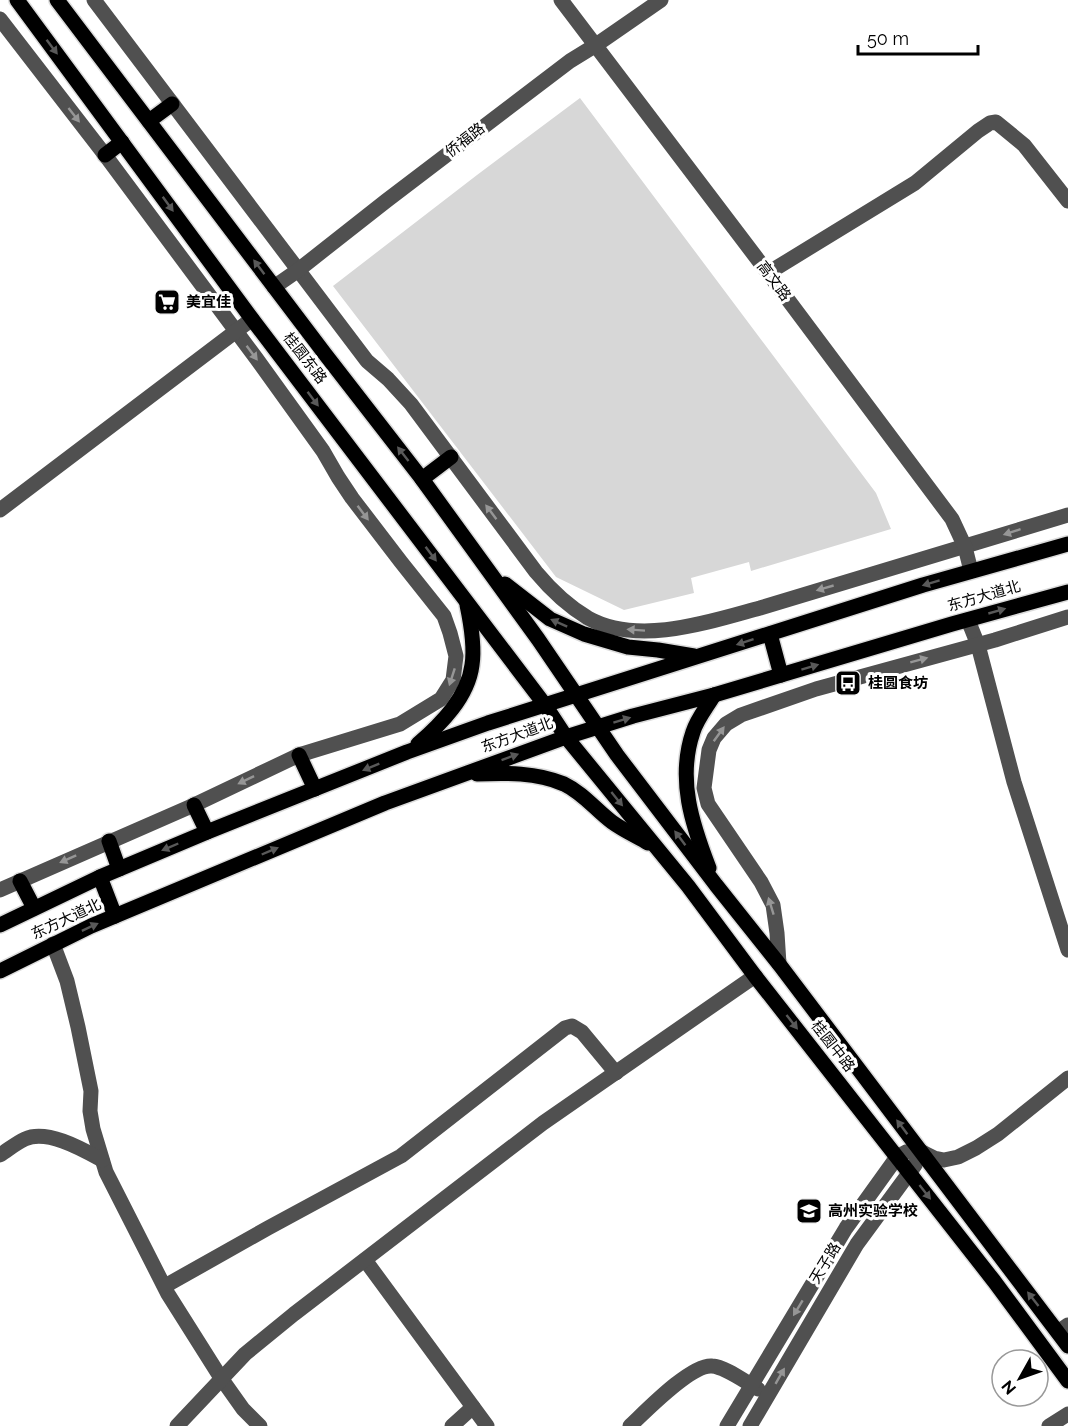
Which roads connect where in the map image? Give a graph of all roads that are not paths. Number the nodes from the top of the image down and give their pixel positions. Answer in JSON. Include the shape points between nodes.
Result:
{"nodes":[{"id":1,"x":17,"y":0,"type":"edge"},
{"id":2,"x":57,"y":0,"type":"edge"},
{"id":3,"x":94,"y":0,"type":"edge"},
{"id":4,"x":561,"y":0,"type":"edge"},
{"id":5,"x":661,"y":0,"type":"edge"},
{"id":6,"x":0,"y":19,"type":"edge"},
{"id":7,"x":596,"y":45,"type":"junction"},
{"id":8,"x":172,"y":104,"type":"junction"},
{"id":9,"x":149,"y":121,"type":"junction"},
{"id":10,"x":122,"y":142,"type":"junction"},
{"id":11,"x":105,"y":155,"type":"junction"},
{"id":12,"x":1068,"y":201,"type":"edge"},
{"id":13,"x":297,"y":271,"type":"junction"},
{"id":14,"x":768,"y":273,"type":"junction"},
{"id":15,"x":274,"y":287,"type":"junction"},
{"id":16,"x":252,"y":319,"type":"junction"},
{"id":17,"x":235,"y":332,"type":"junction"},
{"id":18,"x":451,"y":457,"type":"junction"},
{"id":19,"x":422,"y":479,"type":"junction"},
{"id":20,"x":0,"y":510,"type":"edge"},
{"id":21,"x":1068,"y":515,"type":"edge"},
{"id":22,"x":1068,"y":544,"type":"edge"},
{"id":23,"x":964,"y":547,"type":"junction"},
{"id":24,"x":488,"y":569,"type":"junction"},
{"id":25,"x":971,"y":571,"type":"junction"},
{"id":26,"x":1068,"y":592,"type":"edge"},
{"id":27,"x":466,"y":602,"type":"junction"},
{"id":28,"x":1068,"y":617,"type":"edge"},
{"id":29,"x":968,"y":620,"type":"junction"},
{"id":30,"x":770,"y":634,"type":"junction"},
{"id":31,"x":978,"y":645,"type":"junction"},
{"id":32,"x":697,"y":657,"type":"junction"},
{"id":33,"x":781,"y":675,"type":"junction"},
{"id":34,"x":575,"y":695,"type":"junction"},
{"id":35,"x":714,"y":695,"type":"junction"},
{"id":36,"x":545,"y":705,"type":"junction"},
{"id":37,"x":597,"y":727,"type":"junction"},
{"id":38,"x":566,"y":737,"type":"junction"},
{"id":39,"x":407,"y":752,"type":"junction"},
{"id":40,"x":299,"y":754,"type":"junction"},
{"id":41,"x":462,"y":775,"type":"junction"},
{"id":42,"x":315,"y":789,"type":"junction"},
{"id":43,"x":194,"y":805,"type":"junction"},
{"id":44,"x":207,"y":832,"type":"junction"},
{"id":45,"x":109,"y":841,"type":"junction"},
{"id":46,"x":658,"y":849,"type":"junction"},
{"id":47,"x":119,"y":869,"type":"junction"},
{"id":48,"x":100,"y":877,"type":"junction"},
{"id":49,"x":20,"y":881,"type":"junction"},
{"id":50,"x":716,"y":885,"type":"junction"},
{"id":51,"x":0,"y":890,"type":"edge"},
{"id":52,"x":34,"y":908,"type":"junction"},
{"id":53,"x":115,"y":916,"type":"junction"},
{"id":54,"x":0,"y":925,"type":"edge"},
{"id":55,"x":53,"y":945,"type":"junction"},
{"id":56,"x":1068,"y":950,"type":"edge"},
{"id":57,"x":779,"y":964,"type":"junction"},
{"id":58,"x":0,"y":971,"type":"edge"},
{"id":59,"x":756,"y":976,"type":"junction"},
{"id":60,"x":616,"y":1073,"type":"junction"},
{"id":61,"x":1068,"y":1078,"type":"edge"},
{"id":62,"x":920,"y":1151,"type":"junction"},
{"id":63,"x":0,"y":1155,"type":"edge"},
{"id":64,"x":897,"y":1157,"type":"junction"},
{"id":65,"x":102,"y":1160,"type":"junction"},
{"id":66,"x":909,"y":1172,"type":"junction"},
{"id":67,"x":365,"y":1260,"type":"junction"},
{"id":68,"x":165,"y":1286,"type":"junction"},
{"id":69,"x":1063,"y":1328,"type":"edge"},
{"id":70,"x":1068,"y":1346,"type":"edge"},
{"id":71,"x":221,"y":1378,"type":"junction"},
{"id":72,"x":1068,"y":1381,"type":"edge"},
{"id":73,"x":751,"y":1386,"type":"junction"},
{"id":74,"x":768,"y":1395,"type":"junction"},
{"id":75,"x":473,"y":1407,"type":"junction"},
{"id":76,"x":1068,"y":1414,"type":"edge"},
{"id":77,"x":177,"y":1426,"type":"edge"},
{"id":78,"x":260,"y":1426,"type":"edge"},
{"id":79,"x":452,"y":1426,"type":"edge"},
{"id":80,"x":487,"y":1426,"type":"edge"},
{"id":81,"x":630,"y":1426,"type":"edge"},
{"id":82,"x":727,"y":1426,"type":"edge"},
{"id":83,"x":750,"y":1426,"type":"edge"},
{"id":84,"x":1049,"y":1426,"type":"edge"}],
"edges":[{"from":1,"to":10,"type":"main road","name":"桂圆东路","one_way":true},
{"from":2,"to":9,"type":"main road","name":"桂圆东路"},
{"from":3,"to":8,"type":"street"},
{"from":4,"to":7,"type":"street","name":"高文路"},
{"from":5,"to":7,"type":"street","name":"侨福路"},
{"from":6,"to":11,"type":"street","one_way":true},
{"from":7,"to":13,"type":"street","name":"侨福路"},
{"from":7,"to":14,"type":"street","name":"高文路"},
{"from":8,"to":9,"type":"main road"},
{"from":8,"to":13,"type":"street"},
{"from":15,"to":9,"type":"main road","name":"桂圆东路","one_way":true},
{"from":10,"to":11,"type":"main road"},
{"from":10,"to":16,"type":"main road","name":"桂圆东路","one_way":true},
{"from":11,"to":17,"type":"street"},
{"from":12,"to":14,"type":"street","via":[[1024,145],[996,122],[990,123],[915,183]]},
{"from":13,"to":15,"type":"street","name":"侨福路"},
{"from":13,"to":18,"type":"street","via":[[366,362],[411,404]]},
{"from":14,"to":23,"type":"street","name":"高文路","via":[[952,519]]},
{"from":19,"to":15,"type":"main road","name":"桂圆东路","one_way":true},
{"from":16,"to":17,"type":"street"},
{"from":16,"to":27,"type":"main road","name":"桂圆东路","one_way":true},
{"from":17,"to":20,"type":"street"},
{"from":17,"to":40,"type":"street","one_way":true,"via":[[323,451],[352,498],[444,616],[456,656],[453,680],[441,699],[400,724]]},
{"from":18,"to":19,"type":"main road"},
{"from":23,"to":18,"type":"street","one_way":true,"via":[[724,618],[677,628],[617,629],[589,618],[554,593]]},
{"from":19,"to":24,"type":"main road","name":"桂圆东路"},
{"from":21,"to":23,"type":"street","one_way":true},
{"from":22,"to":25,"type":"main road","name":"东方大道北"},
{"from":23,"to":25,"type":"street","name":"高文路"},
{"from":32,"to":24,"type":"main road","one_way":true,"via":[[628,647],[584,634],[550,619]]},
{"from":24,"to":34,"type":"main road","name":"桂圆东路"},
{"from":25,"to":30,"type":"main road","name":"东方大道北","one_way":true},
{"from":29,"to":26,"type":"main road","name":"东方大道北","one_way":true},
{"from":27,"to":36,"type":"main road","name":"桂圆东路"},
{"from":27,"to":39,"type":"main road","via":[[472,665],[465,690],[433,732]]},
{"from":28,"to":31,"type":"street"},
{"from":29,"to":31,"type":"street"},
{"from":33,"to":29,"type":"main road","name":"东方大道北","one_way":true},
{"from":30,"to":32,"type":"main road","name":"东方大道北","one_way":true},
{"from":30,"to":33,"type":"main road"},
{"from":31,"to":56,"type":"street","via":[[1014,782]]},
{"from":57,"to":31,"type":"street","one_way":true,"via":[[773,905],[708,804],[704,788],[714,738],[741,715],[816,689]]},
{"from":32,"to":34,"type":"main road","name":"东方大道北"},
{"from":33,"to":35,"type":"main road","name":"东方大道北"},
{"from":34,"to":36,"type":"main road","name":"东方大道北"},
{"from":34,"to":37,"type":"main road","name":"桂圆中路"},
{"from":37,"to":35,"type":"main road","name":"东方大道北","one_way":true},
{"from":35,"to":50,"type":"main road","via":[[693,730],[686,764],[686,794]]},
{"from":36,"to":38,"type":"main road","name":"桂圆东路"},
{"from":36,"to":39,"type":"main road","name":"东方大道北"},
{"from":37,"to":38,"type":"main road","name":"东方大道北"},
{"from":50,"to":37,"type":"main road","name":"桂圆中路","one_way":true},
{"from":41,"to":38,"type":"main road","name":"东方大道北","one_way":true},
{"from":38,"to":46,"type":"main road","name":"桂圆中路","one_way":true},
{"from":39,"to":42,"type":"main road","name":"东方大道北","one_way":true},
{"from":40,"to":42,"type":"main road"},
{"from":40,"to":43,"type":"street","one_way":true},
{"from":41,"to":46,"type":"main road","via":[[508,773],[537,776],[565,785],[612,822]]},
{"from":53,"to":41,"type":"main road","name":"东方大道北","one_way":true,"via":[[385,803]]},
{"from":42,"to":44,"type":"main road","name":"东方大道北"},
{"from":43,"to":44,"type":"main road"},
{"from":43,"to":45,"type":"street"},
{"from":44,"to":47,"type":"main road","name":"东方大道北","one_way":true},
{"from":45,"to":47,"type":"main road"},
{"from":45,"to":49,"type":"street","one_way":true},
{"from":46,"to":59,"type":"main road","name":"桂圆中路"},
{"from":47,"to":48,"type":"main road","name":"东方大道北"},
{"from":48,"to":52,"type":"main road","name":"东方大道北"},
{"from":48,"to":53,"type":"main road"},
{"from":49,"to":51,"type":"street"},
{"from":49,"to":52,"type":"main road"},
{"from":50,"to":57,"type":"main road","name":"桂圆中路"},
{"from":52,"to":54,"type":"main road","name":"东方大道北"},
{"from":55,"to":53,"type":"main road","name":"东方大道北","one_way":true},
{"from":55,"to":58,"type":"main road","name":"东方大道北"},
{"from":55,"to":65,"type":"street","via":[[78,1027],[91,1091],[93,1129]]},
{"from":62,"to":57,"type":"main road","name":"桂圆中路","one_way":true},
{"from":59,"to":60,"type":"street"},
{"from":59,"to":64,"type":"main road","name":"桂圆中路","one_way":true},
{"from":60,"to":67,"type":"street","via":[[543,1123]]},
{"from":60,"to":68,"type":"street","via":[[582,1032],[572,1026],[565,1028],[400,1156]]},
{"from":61,"to":62,"type":"street","via":[[998,1134],[958,1157],[944,1160]]},
{"from":62,"to":64,"type":"street"},
{"from":62,"to":66,"type":"street","name":"天子路"},
{"from":69,"to":62,"type":"main road","name":"桂圆中路","one_way":true},
{"from":63,"to":65,"type":"street","via":[[26,1138],[42,1136]]},
{"from":64,"to":66,"type":"main road","name":"桂圆中路"},
{"from":64,"to":73,"type":"street","name":"天子路","one_way":true,"via":[[846,1228]]},
{"from":65,"to":68,"type":"street"},
{"from":66,"to":72,"type":"main road","name":"桂圆中路","one_way":true},
{"from":74,"to":66,"type":"street","name":"天子路","one_way":true,"via":[[857,1244]]},
{"from":67,"to":71,"type":"street","via":[[245,1354]]},
{"from":67,"to":75,"type":"street"},
{"from":68,"to":71,"type":"street"},
{"from":69,"to":70,"type":"main road","name":"桂圆中路"},
{"from":71,"to":77,"type":"street"},
{"from":71,"to":78,"type":"street"},
{"from":73,"to":74,"type":"street"},
{"from":73,"to":81,"type":"street","via":[[725,1370],[705,1366],[676,1383]]},
{"from":73,"to":82,"type":"street","name":"天子路"},
{"from":74,"to":83,"type":"street","name":"天子路"},
{"from":75,"to":79,"type":"street"},
{"from":75,"to":80,"type":"street"},
{"from":76,"to":84,"type":"street"}]}
